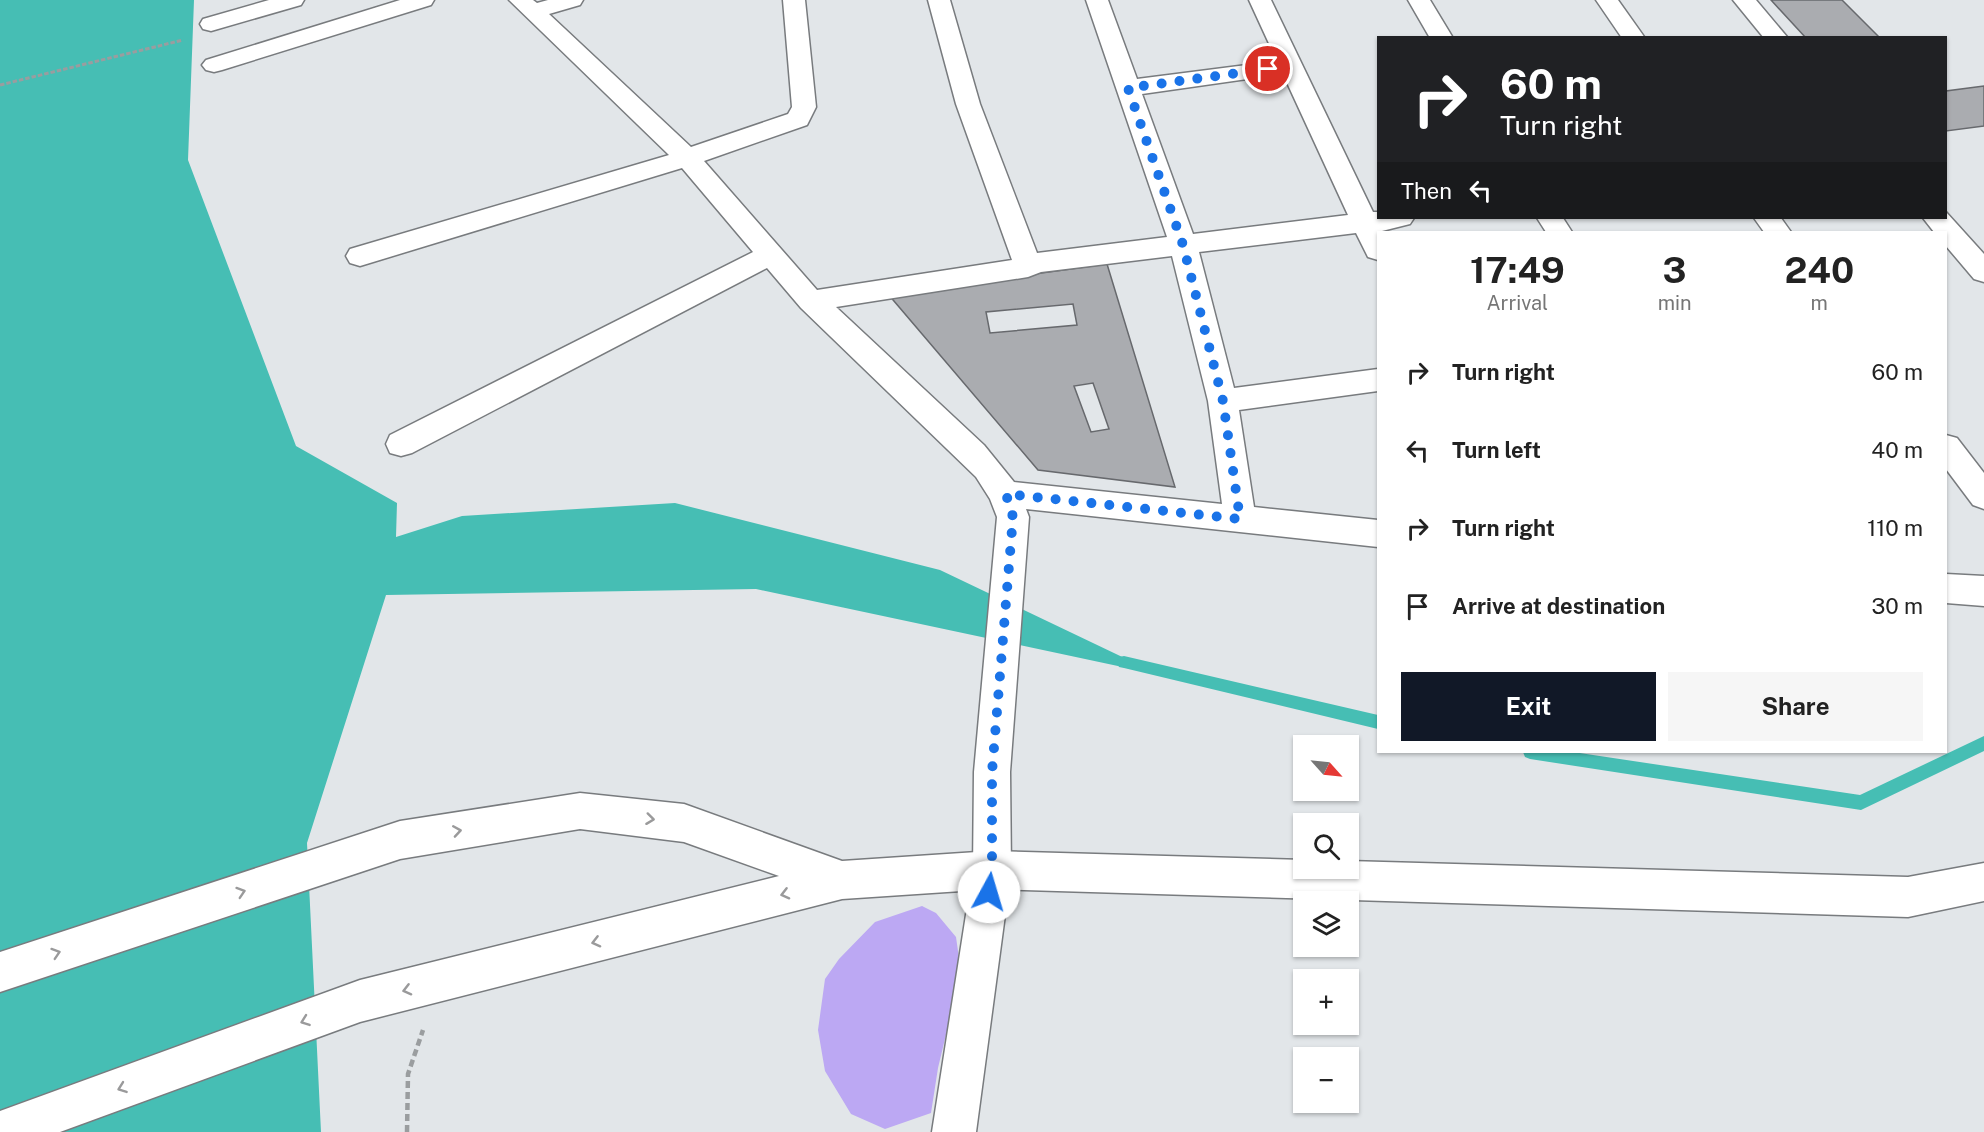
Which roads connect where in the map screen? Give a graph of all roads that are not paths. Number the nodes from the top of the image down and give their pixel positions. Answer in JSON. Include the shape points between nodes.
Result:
{"nodes":[{"id":1,"x":293,"y":0,"type":"edge"},
{"id":2,"x":423,"y":0,"type":"edge"},
{"id":3,"x":572,"y":0,"type":"edge"},
{"id":4,"x":794,"y":0,"type":"edge"},
{"id":5,"x":939,"y":0,"type":"edge"},
{"id":6,"x":1097,"y":0,"type":"edge"},
{"id":7,"x":1260,"y":0,"type":"edge"},
{"id":8,"x":1419,"y":0,"type":"edge"},
{"id":9,"x":1607,"y":0,"type":"edge"},
{"id":10,"x":1744,"y":0,"type":"edge"},
{"id":11,"x":526,"y":6,"type":"edge"},
{"id":12,"x":211,"y":24,"type":"dead end"},
{"id":13,"x":1441,"y":36,"type":"edge"},
{"id":14,"x":1632,"y":36,"type":"edge"},
{"id":15,"x":1775,"y":36,"type":"edge"},
{"id":16,"x":213,"y":65,"type":"dead end"},
{"id":17,"x":1291,"y":66,"type":"junction"},
{"id":18,"x":1128,"y":88,"type":"junction"},
{"id":19,"x":687,"y":158,"type":"junction"},
{"id":20,"x":1392,"y":219,"type":"edge"},
{"id":21,"x":1768,"y":219,"type":"edge"},
{"id":22,"x":1937,"y":219,"type":"edge"},
{"id":23,"x":1364,"y":222,"type":"junction"},
{"id":24,"x":1777,"y":231,"type":"edge"},
{"id":25,"x":1183,"y":245,"type":"junction"},
{"id":26,"x":1377,"y":248,"type":"edge"},
{"id":27,"x":772,"y":254,"type":"junction"},
{"id":28,"x":360,"y":256,"type":"dead end"},
{"id":29,"x":1028,"y":267,"type":"junction"},
{"id":30,"x":1984,"y":272,"type":"edge"},
{"id":31,"x":811,"y":301,"type":"junction"},
{"id":32,"x":1377,"y":380,"type":"edge"},
{"id":33,"x":1223,"y":401,"type":"junction"},
{"id":34,"x":401,"y":444,"type":"dead end"},
{"id":35,"x":1947,"y":448,"type":"edge"},
{"id":36,"x":1984,"y":496,"type":"edge"},
{"id":37,"x":1009,"y":506,"type":"junction"},
{"id":38,"x":1240,"y":519,"type":"junction"},
{"id":39,"x":1377,"y":534,"type":"edge"},
{"id":40,"x":1947,"y":589,"type":"edge"},
{"id":41,"x":1984,"y":591,"type":"edge"},
{"id":42,"x":992,"y":870,"type":"junction"},
{"id":43,"x":842,"y":880,"type":"junction"},
{"id":44,"x":1984,"y":882,"type":"edge"},
{"id":45,"x":0,"y":972,"type":"edge"},
{"id":46,"x":2,"y":1132,"type":"edge"},
{"id":47,"x":954,"y":1132,"type":"edge"}],
"edges":[{"from":1,"to":12,"type":"street"},
{"from":2,"to":16,"type":"street"},
{"from":3,"to":11,"type":"street"},
{"from":4,"to":19,"type":"street","via":[[804,107],[798,120]]},
{"from":5,"to":29,"type":"street","via":[[968,104]]},
{"from":6,"to":18,"type":"street"},
{"from":7,"to":17,"type":"street"},
{"from":8,"to":13,"type":"street"},
{"from":9,"to":14,"type":"street"},
{"from":10,"to":15,"type":"street"},
{"from":11,"to":19,"type":"street"},
{"from":17,"to":18,"type":"street"},
{"from":17,"to":23,"type":"street"},
{"from":18,"to":25,"type":"street"},
{"from":19,"to":27,"type":"street"},
{"from":19,"to":28,"type":"street"},
{"from":20,"to":23,"type":"street"},
{"from":21,"to":24,"type":"street"},
{"from":22,"to":30,"type":"street"},
{"from":23,"to":25,"type":"street"},
{"from":23,"to":26,"type":"street"},
{"from":25,"to":29,"type":"street"},
{"from":25,"to":33,"type":"street"},
{"from":27,"to":31,"type":"street"},
{"from":27,"to":34,"type":"street"},
{"from":29,"to":31,"type":"street"},
{"from":31,"to":37,"type":"street","via":[[992,473]]},
{"from":32,"to":33,"type":"street"},
{"from":33,"to":38,"type":"street"},
{"from":35,"to":36,"type":"street"},
{"from":37,"to":38,"type":"street"},
{"from":37,"to":42,"type":"street","via":[[992,772]]},
{"from":38,"to":39,"type":"street"},
{"from":40,"to":41,"type":"street"},
{"from":42,"to":43,"type":"street"},
{"from":42,"to":44,"type":"street","via":[[1908,897]]},
{"from":42,"to":47,"type":"street"},
{"from":45,"to":43,"type":"street","one_way":true,"via":[[400,840],[580,811],[684,823]]},
{"from":43,"to":46,"type":"street","one_way":true,"via":[[360,1001]]}]}
